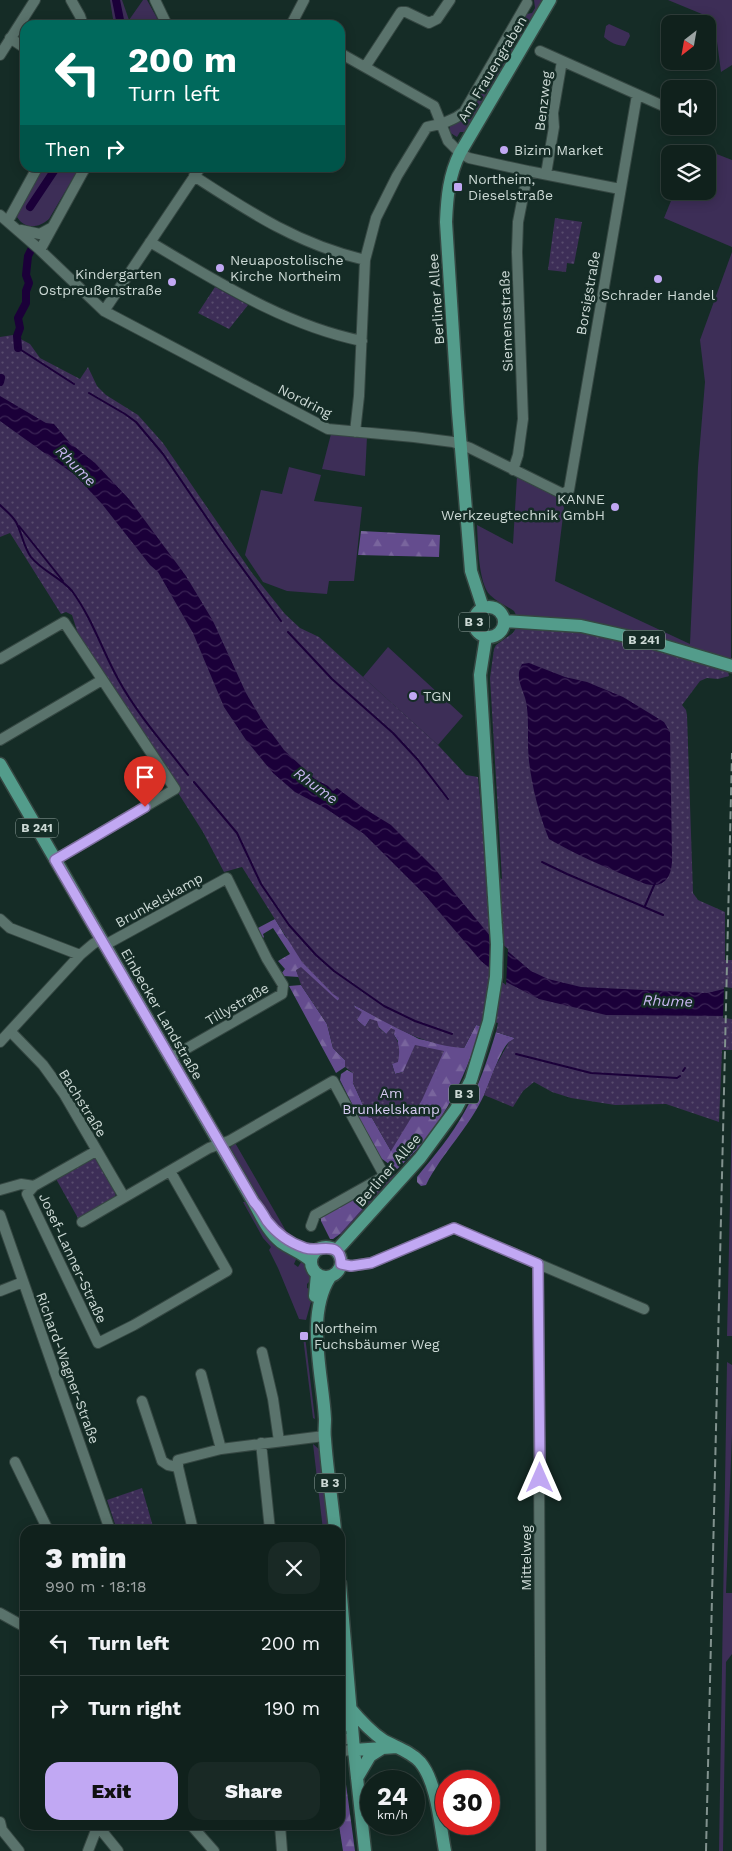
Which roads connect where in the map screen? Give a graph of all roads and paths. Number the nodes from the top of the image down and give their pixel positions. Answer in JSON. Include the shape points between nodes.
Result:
{"nodes":[{"id":1,"x":35,"y":0,"type":"edge"},
{"id":2,"x":71,"y":0,"type":"edge"},
{"id":3,"x":155,"y":0,"type":"edge"},
{"id":4,"x":304,"y":0,"type":"edge"},
{"id":5,"x":450,"y":0,"type":"edge"},
{"id":6,"x":550,"y":0,"type":"edge"},
{"id":7,"x":528,"y":3,"type":"dead end"},
{"id":8,"x":22,"y":20,"type":"edge"},
{"id":9,"x":81,"y":20,"type":"edge"},
{"id":10,"x":165,"y":20,"type":"edge"},
{"id":11,"x":294,"y":20,"type":"edge"},
{"id":12,"x":20,"y":23,"type":"edge"},
{"id":13,"x":10,"y":38,"type":"junction"},
{"id":14,"x":20,"y":45,"type":"edge"},
{"id":15,"x":540,"y":52,"type":"dead end"},
{"id":16,"x":0,"y":55,"type":"edge"},
{"id":17,"x":345,"y":56,"type":"edge"},
{"id":18,"x":562,"y":61,"type":"junction"},
{"id":19,"x":365,"y":67,"type":"junction"},
{"id":20,"x":638,"y":95,"type":"junction"},
{"id":21,"x":661,"y":105,"type":"edge"},
{"id":22,"x":441,"y":124,"type":"junction"},
{"id":23,"x":460,"y":153,"type":"junction"},
{"id":24,"x":35,"y":172,"type":"edge"},
{"id":25,"x":83,"y":172,"type":"edge"},
{"id":26,"x":197,"y":172,"type":"edge"},
{"id":27,"x":528,"y":172,"type":"junction"},
{"id":28,"x":546,"y":174,"type":"junction"},
{"id":29,"x":620,"y":189,"type":"junction"},
{"id":30,"x":8,"y":221,"type":"edge"},
{"id":31,"x":51,"y":228,"type":"junction"},
{"id":32,"x":150,"y":242,"type":"junction"},
{"id":33,"x":40,"y":250,"type":"junction"},
{"id":34,"x":365,"y":260,"type":"junction"},
{"id":35,"x":104,"y":311,"type":"junction"},
{"id":36,"x":362,"y":341,"type":"junction"},
{"id":37,"x":355,"y":432,"type":"junction"},
{"id":38,"x":462,"y":444,"type":"junction"},
{"id":39,"x":513,"y":470,"type":"junction"},
{"id":40,"x":563,"y":494,"type":"joint"},
{"id":41,"x":483,"y":608,"type":"junction"},
{"id":42,"x":504,"y":621,"type":"junction"},
{"id":43,"x":486,"y":637,"type":"junction"},
{"id":44,"x":0,"y":658,"type":"edge"},
{"id":45,"x":732,"y":666,"type":"edge"},
{"id":46,"x":102,"y":680,"type":"junction"},
{"id":47,"x":0,"y":740,"type":"edge"},
{"id":48,"x":0,"y":764,"type":"edge"},
{"id":49,"x":55,"y":860,"type":"junction"},
{"id":50,"x":226,"y":878,"type":"joint"},
{"id":51,"x":0,"y":919,"type":"edge"},
{"id":52,"x":103,"y":942,"type":"junction"},
{"id":53,"x":80,"y":955,"type":"junction"},
{"id":54,"x":10,"y":1031,"type":"junction"},
{"id":55,"x":0,"y":1042,"type":"edge"},
{"id":56,"x":170,"y":1058,"type":"junction"},
{"id":57,"x":220,"y":1144,"type":"junction"},
{"id":58,"x":96,"y":1151,"type":"junction"},
{"id":59,"x":170,"y":1171,"type":"junction"},
{"id":60,"x":34,"y":1186,"type":"junction"},
{"id":61,"x":0,"y":1190,"type":"edge"},
{"id":62,"x":124,"y":1197,"type":"junction"},
{"id":63,"x":0,"y":1215,"type":"edge"},
{"id":64,"x":82,"y":1222,"type":"dead end"},
{"id":65,"x":311,"y":1226,"type":"dead end"},
{"id":66,"x":336,"y":1251,"type":"junction"},
{"id":67,"x":314,"y":1256,"type":"junction"},
{"id":68,"x":341,"y":1264,"type":"junction"},
{"id":69,"x":538,"y":1264,"type":"junction"},
{"id":70,"x":317,"y":1274,"type":"junction"},
{"id":71,"x":330,"y":1276,"type":"junction"},
{"id":72,"x":23,"y":1282,"type":"junction"},
{"id":73,"x":0,"y":1291,"type":"edge"},
{"id":74,"x":644,"y":1309,"type":"dead end"},
{"id":75,"x":262,"y":1352,"type":"dead end"},
{"id":76,"x":201,"y":1374,"type":"dead end"},
{"id":77,"x":142,"y":1401,"type":"dead end"},
{"id":78,"x":324,"y":1436,"type":"junction"},
{"id":79,"x":279,"y":1441,"type":"junction"},
{"id":80,"x":261,"y":1443,"type":"junction"},
{"id":81,"x":221,"y":1449,"type":"junction"},
{"id":82,"x":15,"y":1462,"type":"dead end"},
{"id":83,"x":178,"y":1468,"type":"junction"},
{"id":84,"x":46,"y":1525,"type":"edge"},
{"id":85,"x":108,"y":1525,"type":"edge"},
{"id":86,"x":192,"y":1525,"type":"edge"},
{"id":87,"x":269,"y":1525,"type":"edge"},
{"id":88,"x":334,"y":1525,"type":"edge"},
{"id":89,"x":0,"y":1613,"type":"edge"},
{"id":90,"x":20,"y":1624,"type":"edge"},
{"id":91,"x":345,"y":1646,"type":"edge"},
{"id":92,"x":350,"y":1708,"type":"junction"},
{"id":93,"x":345,"y":1719,"type":"edge"},
{"id":94,"x":345,"y":1741,"type":"edge"},
{"id":95,"x":354,"y":1744,"type":"junction"},
{"id":96,"x":382,"y":1744,"type":"junction"},
{"id":97,"x":345,"y":1748,"type":"edge"},
{"id":98,"x":357,"y":1778,"type":"junction"},
{"id":99,"x":0,"y":1822,"type":"edge"},
{"id":100,"x":95,"y":1830,"type":"edge"},
{"id":101,"x":101,"y":1830,"type":"edge"},
{"id":102,"x":195,"y":1830,"type":"edge"},
{"id":103,"x":280,"y":1830,"type":"edge"},
{"id":104,"x":19,"y":1851,"type":"edge"},
{"id":105,"x":88,"y":1851,"type":"edge"},
{"id":106,"x":118,"y":1851,"type":"edge"},
{"id":107,"x":214,"y":1851,"type":"edge"},
{"id":108,"x":282,"y":1851,"type":"edge"},
{"id":109,"x":365,"y":1851,"type":"edge"},
{"id":110,"x":445,"y":1851,"type":"edge"},
{"id":111,"x":541,"y":1851,"type":"edge"}],
"edges":[{"from":1,"to":8,"type":"street"},
{"from":2,"to":9,"type":"street"},
{"from":3,"to":10,"type":"street"},
{"from":4,"to":11,"type":"street"},
{"from":5,"to":19,"type":"street","via":[[437,19],[429,24],[401,12]]},
{"from":6,"to":23,"type":"main road","name":"Am Frauengraben","number":"B 3"},
{"from":7,"to":22,"type":"street","via":[[464,112]]},
{"from":12,"to":13,"type":"street"},
{"from":13,"to":14,"type":"street"},
{"from":13,"to":16,"type":"street"},
{"from":15,"to":18,"type":"street"},
{"from":17,"to":19,"type":"street"},
{"from":18,"to":20,"type":"street"},
{"from":18,"to":28,"type":"street","name":"Benzweg"},
{"from":19,"to":22,"type":"street","via":[[434,106]]},
{"from":20,"to":21,"type":"street"},
{"from":20,"to":29,"type":"street","name":"Borsigstraße"},
{"from":22,"to":23,"type":"street","via":[[448,141]]},
{"from":22,"to":34,"type":"street","via":[[428,127],[397,176],[376,218]]},
{"from":23,"to":27,"type":"street","via":[[474,160]]},
{"from":23,"to":38,"type":"main road","name":"Berliner Allee","number":"B 3","via":[[449,184],[446,222]]},
{"from":24,"to":30,"type":"street"},
{"from":25,"to":31,"type":"street"},
{"from":26,"to":32,"type":"street"},
{"from":26,"to":34,"type":"street","via":[[277,228],[336,253]]},
{"from":27,"to":28,"type":"street"},
{"from":27,"to":39,"type":"street","name":"Siemensstraße","via":[[518,222],[523,419]]},
{"from":28,"to":29,"type":"street"},
{"from":29,"to":40,"type":"street","name":"Borsigstraße","via":[[569,490]]},
{"from":30,"to":31,"type":"street","via":[[35,234]]},
{"from":30,"to":33,"type":"street","name":"Nordring"},
{"from":31,"to":33,"type":"street"},
{"from":32,"to":35,"type":"street"},
{"from":32,"to":36,"type":"street","via":[[240,296],[339,336]]},
{"from":33,"to":35,"type":"street","name":"Nordring"},
{"from":34,"to":36,"type":"street"},
{"from":35,"to":37,"type":"street","name":"Nordring","via":[[328,429]]},
{"from":36,"to":37,"type":"street"},
{"from":37,"to":38,"type":"street","name":"Nordring"},
{"from":38,"to":39,"type":"street","name":"Nordring"},
{"from":38,"to":41,"type":"main road","number":"B 3","via":[[471,572]]},
{"from":39,"to":40,"type":"street","name":"Nordring"},
{"from":41,"to":42,"type":"main road","number":"B 3","via":[[499,610]]},
{"from":41,"to":43,"type":"main road","number":"B 3","via":[[476,614],[474,624]]},
{"from":42,"to":43,"type":"main road","number":"B 3","via":[[500,633]]},
{"from":42,"to":45,"type":"main road","number":"B 241","via":[[588,627]]},
{"from":43,"to":66,"type":"main road","name":"Berliner Allee","number":"B 3","via":[[480,675],[497,944],[490,1021],[471,1080],[456,1109],[420,1158]]},
{"from":44,"to":46,"type":"street","via":[[64,622]]},
{"from":46,"to":47,"type":"street"},
{"from":46,"to":49,"type":"street","via":[[175,789]]},
{"from":48,"to":49,"type":"main road","name":"Einbecker Landstraße","number":"B 241"},
{"from":49,"to":52,"type":"main road","name":"Einbecker Landstraße","number":"B 241"},
{"from":50,"to":52,"type":"street","name":"Brunkelskamp"},
{"from":50,"to":56,"type":"street","name":"Tillystraße","via":[[283,986],[282,994]]},
{"from":51,"to":53,"type":"street","via":[[10,928]]},
{"from":52,"to":53,"type":"street","name":"Brunkelskamp","via":[[93,944]]},
{"from":52,"to":56,"type":"main road","name":"Einbecker Landstraße","number":"B 241"},
{"from":53,"to":54,"type":"street","name":"Brunkelskamp"},
{"from":54,"to":55,"type":"street","name":"Brunkelskamp"},
{"from":54,"to":58,"type":"street","name":"Bachstraße","via":[[43,1065],[64,1094]]},
{"from":56,"to":57,"type":"main road","name":"Einbecker Landstraße","number":"B 241"},
{"from":57,"to":59,"type":"street"},
{"from":57,"to":65,"type":"street","via":[[333,1081],[383,1173],[381,1178],[315,1215]]},
{"from":57,"to":67,"type":"main road","name":"Einbecker Landstraße","number":"B 241","via":[[272,1228]]},
{"from":58,"to":60,"type":"street"},
{"from":58,"to":62,"type":"street","name":"Bachstraße"},
{"from":59,"to":60,"type":"street","name":"Josef-Lanner-Straße","via":[[227,1271],[98,1342],[27,1194]]},
{"from":59,"to":62,"type":"street"},
{"from":60,"to":61,"type":"street","via":[[21,1184]]},
{"from":62,"to":64,"type":"street"},
{"from":63,"to":72,"type":"street","name":"Richard-Wagner-Straße"},
{"from":66,"to":67,"type":"main road","via":[[327,1247]]},
{"from":66,"to":68,"type":"main road"},
{"from":67,"to":70,"type":"main road","via":[[312,1268]]},
{"from":68,"to":69,"type":"street","via":[[371,1263],[454,1228]]},
{"from":68,"to":71,"type":"main road"},
{"from":69,"to":74,"type":"street"},
{"from":69,"to":111,"type":"street","name":"Mittelweg"},
{"from":70,"to":71,"type":"main road"},
{"from":70,"to":78,"type":"main road","number":"B 3","via":[[310,1344],[318,1420]]},
{"from":71,"to":78,"type":"main road","number":"B 3","via":[[325,1284],[317,1330]]},
{"from":72,"to":73,"type":"street"},
{"from":72,"to":85,"type":"street","name":"Richard-Wagner-Straße"},
{"from":75,"to":79,"type":"street"},
{"from":76,"to":81,"type":"street"},
{"from":77,"to":83,"type":"street","via":[[162,1461]]},
{"from":78,"to":79,"type":"street"},
{"from":78,"to":88,"type":"main road","number":"B 3"},
{"from":79,"to":80,"type":"street"},
{"from":80,"to":81,"type":"street"},
{"from":80,"to":87,"type":"street"},
{"from":81,"to":83,"type":"street","via":[[178,1460]]},
{"from":82,"to":84,"type":"street"},
{"from":83,"to":86,"type":"street"},
{"from":89,"to":90,"type":"street"},
{"from":91,"to":92,"type":"main road"},
{"from":92,"to":93,"type":"main road"},
{"from":92,"to":95,"type":"main road"},
{"from":92,"to":96,"type":"main road"},
{"from":94,"to":95,"type":"street"},
{"from":95,"to":96,"type":"main road"},
{"from":95,"to":97,"type":"street"},
{"from":95,"to":98,"type":"main road"},
{"from":96,"to":98,"type":"main road","via":[[370,1756]]},
{"from":96,"to":110,"type":"main road","via":[[397,1747],[415,1758],[428,1774]]},
{"from":98,"to":109,"type":"main road"},
{"from":99,"to":104,"type":"street","via":[[2,1830]]},
{"from":100,"to":105,"type":"street"},
{"from":101,"to":106,"type":"street"},
{"from":102,"to":107,"type":"street"},
{"from":103,"to":108,"type":"street"}]}
